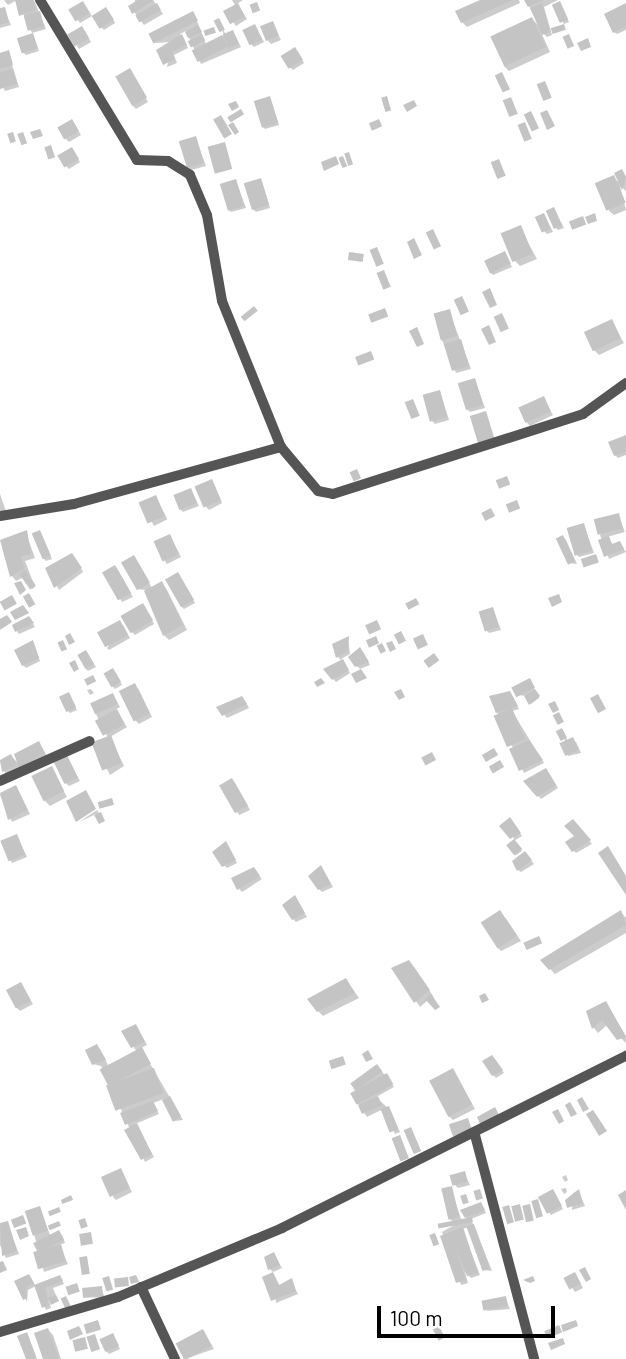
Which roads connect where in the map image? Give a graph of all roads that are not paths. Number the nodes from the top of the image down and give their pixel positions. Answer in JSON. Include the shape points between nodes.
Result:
{"nodes":[{"id":1,"x":40,"y":0,"type":"edge"},
{"id":2,"x":626,"y":383,"type":"edge"},
{"id":3,"x":281,"y":447,"type":"junction"},
{"id":4,"x":0,"y":516,"type":"edge"},
{"id":5,"x":90,"y":741,"type":"dead end"},
{"id":6,"x":0,"y":781,"type":"edge"},
{"id":7,"x":626,"y":1056,"type":"edge"},
{"id":8,"x":475,"y":1135,"type":"junction"},
{"id":9,"x":141,"y":1287,"type":"junction"},
{"id":10,"x":0,"y":1332,"type":"edge"},
{"id":11,"x":175,"y":1359,"type":"edge"},
{"id":12,"x":534,"y":1359,"type":"edge"}],
"edges":[{"from":1,"to":3,"type":"street","via":[[137,160],[169,161],[190,174],[207,215],[222,302]]},
{"from":2,"to":3,"type":"street","via":[[583,414],[325,496]]},
{"from":3,"to":4,"type":"street","via":[[74,504]]},
{"from":5,"to":6,"type":"street"},
{"from":7,"to":8,"type":"street"},
{"from":8,"to":9,"type":"street","via":[[282,1228]]},
{"from":8,"to":12,"type":"street"},
{"from":9,"to":10,"type":"street"},
{"from":9,"to":11,"type":"street"}]}
